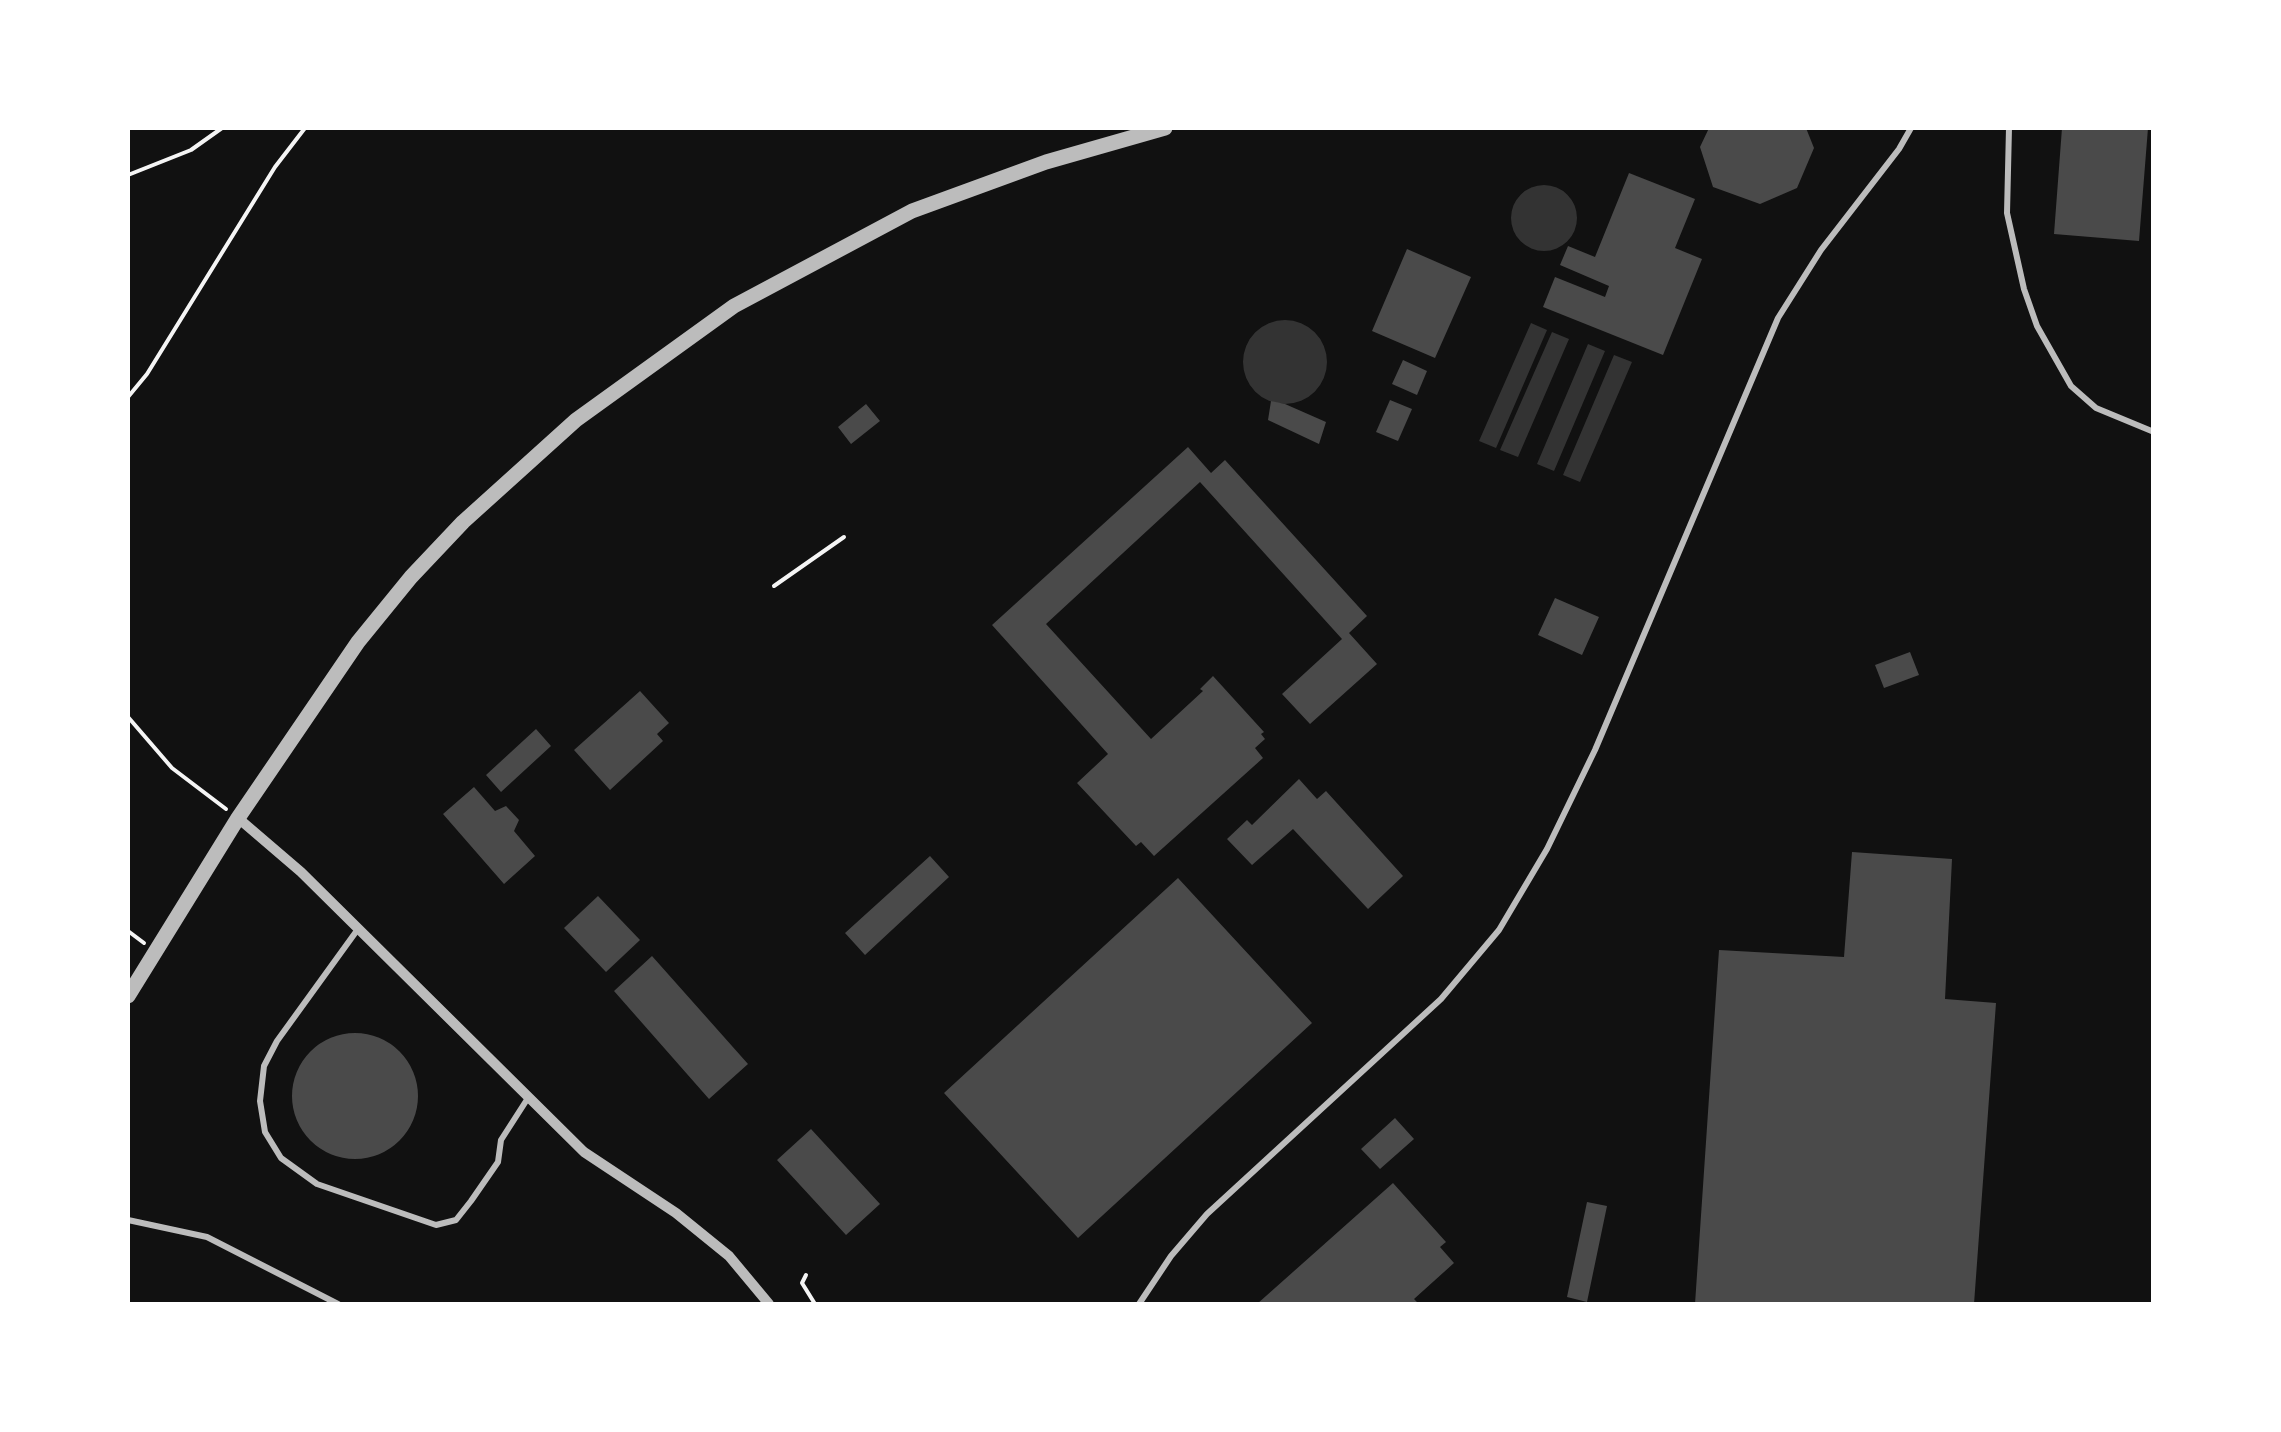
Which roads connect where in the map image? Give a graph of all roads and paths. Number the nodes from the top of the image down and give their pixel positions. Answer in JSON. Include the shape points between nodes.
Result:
{"nodes":[{"id":1,"x":222,"y":128,"type":"edge"},
{"id":2,"x":306,"y":128,"type":"edge"},
{"id":3,"x":1165,"y":128,"type":"edge"},
{"id":4,"x":1911,"y":128,"type":"edge"},
{"id":5,"x":2009,"y":128,"type":"edge"},
{"id":6,"x":128,"y":175,"type":"edge"},
{"id":7,"x":128,"y":397,"type":"edge"},
{"id":8,"x":2154,"y":432,"type":"edge"},
{"id":9,"x":844,"y":537,"type":"dead end"},
{"id":10,"x":774,"y":586,"type":"dead end"},
{"id":11,"x":128,"y":717,"type":"edge"},
{"id":12,"x":238,"y":818,"type":"junction"},
{"id":13,"x":359,"y":928,"type":"junction"},
{"id":14,"x":128,"y":996,"type":"edge"},
{"id":15,"x":528,"y":1097,"type":"junction"},
{"id":16,"x":128,"y":1220,"type":"edge"},
{"id":17,"x":806,"y":1276,"type":"dead end"},
{"id":18,"x":338,"y":1304,"type":"edge"},
{"id":19,"x":769,"y":1304,"type":"edge"},
{"id":20,"x":815,"y":1304,"type":"edge"},
{"id":21,"x":1139,"y":1304,"type":"edge"}],
"edges":[{"from":1,"to":6,"type":"path","via":[[191,150]]},
{"from":2,"to":7,"type":"path"},
{"from":3,"to":12,"type":"street","via":[[912,211],[734,306],[661,357],[562,433],[412,577],[358,642]]},
{"from":4,"to":21,"type":"lane","via":[[1778,318],[1595,750],[1499,930],[1441,999],[1207,1214]]},
{"from":5,"to":8,"type":"lane","via":[[2007,213],[2037,326],[2071,386],[2096,408]]},
{"from":9,"to":10,"type":"path"},
{"from":11,"to":12,"type":"path","via":[[172,768]]},
{"from":12,"to":13,"type":"street"},
{"from":12,"to":14,"type":"street"},
{"from":13,"to":15,"type":"street"},
{"from":13,"to":15,"type":"lane","via":[[264,1066],[260,1101],[266,1132],[281,1158],[316,1184],[436,1224],[456,1220],[498,1162],[501,1140]]},
{"from":15,"to":19,"type":"street","via":[[584,1152],[730,1256]]},
{"from":16,"to":18,"type":"lane","via":[[207,1237]]},
{"from":17,"to":20,"type":"path","via":[[802,1283]]}]}
